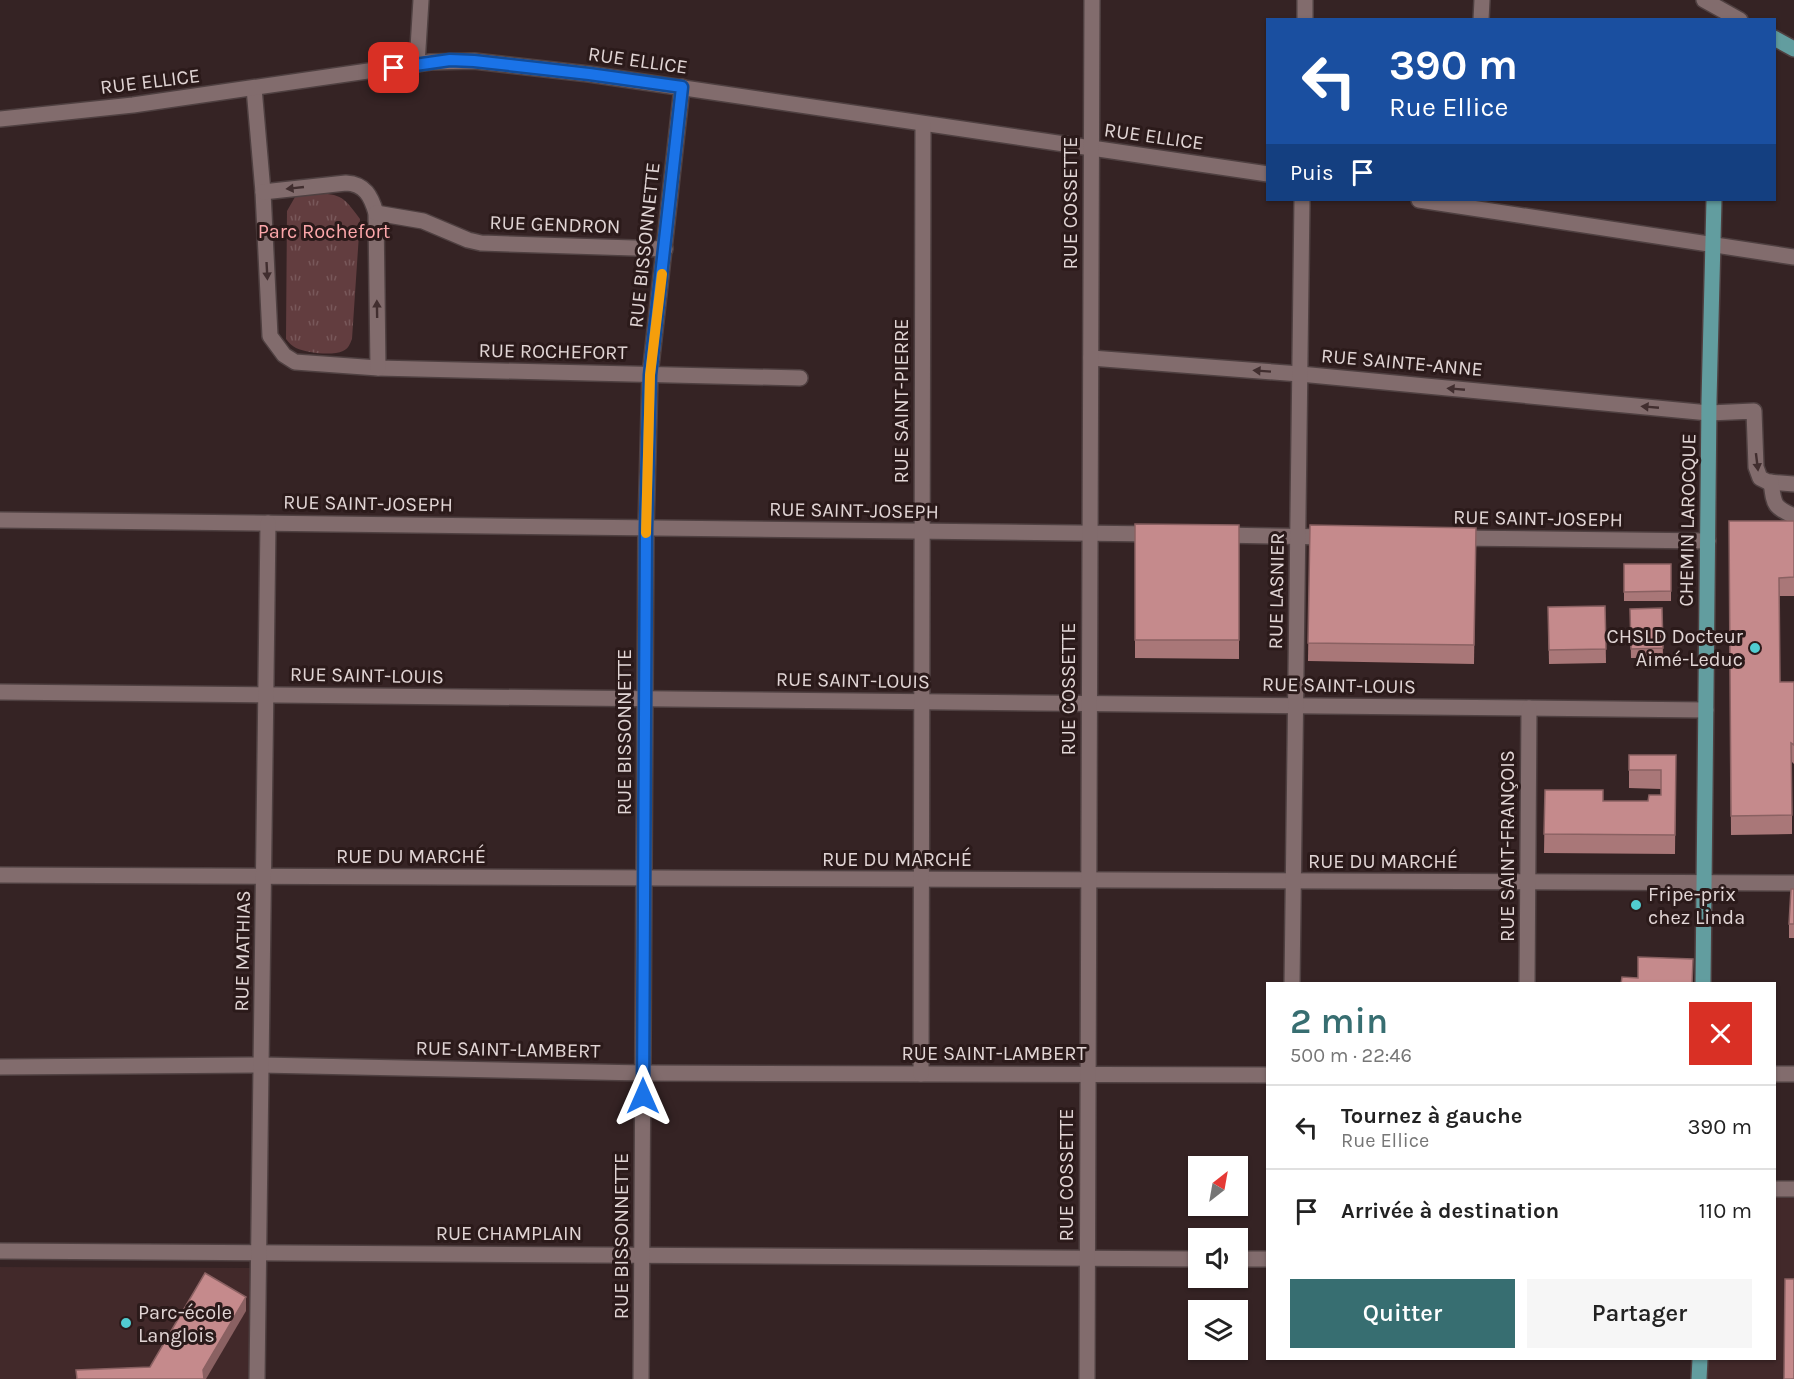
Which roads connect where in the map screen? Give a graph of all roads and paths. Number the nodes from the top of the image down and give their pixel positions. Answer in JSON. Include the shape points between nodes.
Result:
{"nodes":[{"id":1,"x":421,"y":0,"type":"edge"},
{"id":2,"x":1092,"y":0,"type":"edge"},
{"id":3,"x":1305,"y":0,"type":"edge"},
{"id":4,"x":1482,"y":0,"type":"edge"},
{"id":5,"x":1704,"y":0,"type":"edge"},
{"id":6,"x":1305,"y":18,"type":"edge"},
{"id":7,"x":1481,"y":18,"type":"edge"},
{"id":8,"x":1736,"y":18,"type":"edge"},
{"id":9,"x":1776,"y":39,"type":"edge"},
{"id":10,"x":1794,"y":49,"type":"edge"},
{"id":11,"x":417,"y":64,"type":"junction"},
{"id":12,"x":682,"y":87,"type":"junction"},
{"id":13,"x":254,"y":88,"type":"junction"},
{"id":14,"x":0,"y":119,"type":"edge"},
{"id":15,"x":923,"y":124,"type":"junction"},
{"id":16,"x":1092,"y":148,"type":"junction"},
{"id":17,"x":1266,"y":174,"type":"edge"},
{"id":18,"x":263,"y":192,"type":"junction"},
{"id":19,"x":1302,"y":201,"type":"edge"},
{"id":20,"x":1430,"y":201,"type":"edge"},
{"id":21,"x":1714,"y":201,"type":"edge"},
{"id":22,"x":1476,"y":205,"type":"edge"},
{"id":23,"x":376,"y":213,"type":"junction"},
{"id":24,"x":1714,"y":245,"type":"junction"},
{"id":25,"x":665,"y":249,"type":"junction"},
{"id":26,"x":1794,"y":257,"type":"edge"},
{"id":27,"x":1091,"y":358,"type":"junction"},
{"id":28,"x":378,"y":368,"type":"junction"},
{"id":29,"x":1300,"y":374,"type":"junction"},
{"id":30,"x":650,"y":375,"type":"junction"},
{"id":31,"x":800,"y":378,"type":"dead end"},
{"id":32,"x":1709,"y":412,"type":"junction"},
{"id":33,"x":1771,"y":482,"type":"junction"},
{"id":34,"x":1794,"y":484,"type":"edge"},
{"id":35,"x":1794,"y":516,"type":"edge"},
{"id":36,"x":0,"y":520,"type":"edge"},
{"id":37,"x":268,"y":523,"type":"junction"},
{"id":38,"x":646,"y":528,"type":"junction"},
{"id":39,"x":922,"y":531,"type":"junction"},
{"id":40,"x":1090,"y":534,"type":"junction"},
{"id":41,"x":1171,"y":535,"type":"edge"},
{"id":42,"x":1205,"y":535,"type":"edge"},
{"id":43,"x":1298,"y":536,"type":"junction"},
{"id":44,"x":1344,"y":537,"type":"edge"},
{"id":45,"x":1438,"y":538,"type":"edge"},
{"id":46,"x":1708,"y":542,"type":"junction"},
{"id":47,"x":0,"y":692,"type":"edge"},
{"id":48,"x":266,"y":694,"type":"junction"},
{"id":49,"x":645,"y":699,"type":"junction"},
{"id":50,"x":922,"y":702,"type":"junction"},
{"id":51,"x":1089,"y":703,"type":"junction"},
{"id":52,"x":1296,"y":706,"type":"junction"},
{"id":53,"x":1529,"y":708,"type":"junction"},
{"id":54,"x":1706,"y":710,"type":"junction"},
{"id":55,"x":0,"y":875,"type":"edge"},
{"id":56,"x":264,"y":876,"type":"junction"},
{"id":57,"x":644,"y":878,"type":"junction"},
{"id":58,"x":922,"y":880,"type":"junction"},
{"id":59,"x":1089,"y":881,"type":"junction"},
{"id":60,"x":1293,"y":882,"type":"junction"},
{"id":61,"x":1528,"y":883,"type":"junction"},
{"id":62,"x":1794,"y":883,"type":"edge"},
{"id":63,"x":1704,"y":884,"type":"junction"},
{"id":64,"x":1292,"y":982,"type":"edge"},
{"id":65,"x":1527,"y":982,"type":"edge"},
{"id":66,"x":1703,"y":982,"type":"edge"},
{"id":67,"x":261,"y":1065,"type":"junction"},
{"id":68,"x":0,"y":1067,"type":"edge"},
{"id":69,"x":643,"y":1073,"type":"junction"},
{"id":70,"x":921,"y":1074,"type":"junction"},
{"id":71,"x":1776,"y":1074,"type":"edge"},
{"id":72,"x":1794,"y":1074,"type":"edge"},
{"id":73,"x":1088,"y":1075,"type":"junction"},
{"id":74,"x":1266,"y":1075,"type":"edge"},
{"id":75,"x":1776,"y":1189,"type":"edge"},
{"id":76,"x":1794,"y":1189,"type":"edge"},
{"id":77,"x":0,"y":1251,"type":"edge"},
{"id":78,"x":258,"y":1253,"type":"junction"},
{"id":79,"x":642,"y":1255,"type":"junction"},
{"id":80,"x":1087,"y":1258,"type":"junction"},
{"id":81,"x":1188,"y":1259,"type":"edge"},
{"id":82,"x":1248,"y":1259,"type":"edge"},
{"id":83,"x":1266,"y":1259,"type":"edge"},
{"id":84,"x":1700,"y":1360,"type":"edge"},
{"id":85,"x":257,"y":1379,"type":"edge"},
{"id":86,"x":641,"y":1379,"type":"edge"},
{"id":87,"x":1087,"y":1379,"type":"edge"},
{"id":88,"x":1699,"y":1379,"type":"edge"}],
"edges":[{"from":1,"to":11,"type":"street"},
{"from":2,"to":16,"type":"street","name":"RUE COSSETTE"},
{"from":3,"to":6,"type":"street"},
{"from":4,"to":7,"type":"street"},
{"from":5,"to":8,"type":"street"},
{"from":9,"to":10,"type":"main road"},
{"from":11,"to":12,"type":"street","name":"RUE ELLICE","via":[[474,61]]},
{"from":11,"to":13,"type":"street","name":"RUE ELLICE"},
{"from":12,"to":15,"type":"street","name":"RUE ELLICE"},
{"from":12,"to":25,"type":"street","name":"RUE BISSONNETTE"},
{"from":13,"to":14,"type":"street","name":"RUE ELLICE"},
{"from":13,"to":18,"type":"street","name":"RUE ROCHEFORT"},
{"from":15,"to":16,"type":"street","name":"RUE ELLICE"},
{"from":15,"to":39,"type":"street","name":"RUE SAINT-PIERRE"},
{"from":16,"to":17,"type":"street","name":"RUE ELLICE"},
{"from":16,"to":27,"type":"street","name":"RUE COSSETTE"},
{"from":23,"to":18,"type":"street","one_way":true,"via":[[370,194],[354,183]]},
{"from":18,"to":28,"type":"street","name":"RUE ROCHEFORT","one_way":true,"via":[[272,341],[295,362]]},
{"from":19,"to":29,"type":"street","name":"RUE LASNIER"},
{"from":20,"to":22,"type":"street"},
{"from":21,"to":24,"type":"main road","name":"CHEMIN LAROCQUE"},
{"from":22,"to":24,"type":"street"},
{"from":23,"to":25,"type":"street","name":"RUE GENDRON","via":[[423,221],[481,243]]},
{"from":28,"to":23,"type":"street","one_way":true},
{"from":24,"to":26,"type":"street"},
{"from":24,"to":32,"type":"main road","name":"CHEMIN LAROCQUE"},
{"from":25,"to":30,"type":"street","name":"RUE BISSONNETTE"},
{"from":29,"to":27,"type":"street","name":"RUE SAINTE-ANNE","one_way":true},
{"from":27,"to":40,"type":"street","name":"RUE COSSETTE"},
{"from":28,"to":30,"type":"street","name":"RUE ROCHEFORT"},
{"from":32,"to":29,"type":"street","name":"RUE SAINTE-ANNE","one_way":true},
{"from":29,"to":43,"type":"street","name":"RUE LASNIER"},
{"from":30,"to":31,"type":"street","name":"RUE ROCHEFORT"},
{"from":30,"to":38,"type":"street","name":"RUE BISSONNETTE"},
{"from":32,"to":33,"type":"street","name":"RUE SAINTE-ANNE","one_way":true,"via":[[1754,411],[1756,467],[1760,478]]},
{"from":32,"to":46,"type":"main road","name":"CHEMIN LAROCQUE"},
{"from":33,"to":34,"type":"street"},
{"from":33,"to":35,"type":"street","via":[[1774,504]]},
{"from":36,"to":37,"type":"street","name":"RUE SAINT-JOSEPH"},
{"from":37,"to":38,"type":"street","name":"RUE SAINT-JOSEPH"},
{"from":37,"to":48,"type":"street","name":"RUE MATHIAS"},
{"from":38,"to":39,"type":"street","name":"RUE SAINT-JOSEPH"},
{"from":38,"to":49,"type":"street","name":"RUE BISSONNETTE"},
{"from":39,"to":40,"type":"street","name":"RUE SAINT-JOSEPH"},
{"from":39,"to":50,"type":"street","name":"RUE SAINT-PIERRE"},
{"from":40,"to":41,"type":"street","name":"RUE SAINT-JOSEPH"},
{"from":40,"to":51,"type":"street","name":"RUE COSSETTE"},
{"from":42,"to":43,"type":"street"},
{"from":43,"to":44,"type":"street"},
{"from":43,"to":52,"type":"street","name":"RUE LASNIER"},
{"from":45,"to":46,"type":"street","name":"RUE SAINT-JOSEPH"},
{"from":46,"to":54,"type":"main road","name":"CHEMIN LAROCQUE"},
{"from":47,"to":48,"type":"street","name":"RUE SAINT-LOUIS"},
{"from":48,"to":49,"type":"street","name":"RUE SAINT-LOUIS"},
{"from":48,"to":56,"type":"street","name":"RUE MATHIAS"},
{"from":49,"to":50,"type":"street","name":"RUE SAINT-LOUIS"},
{"from":49,"to":57,"type":"street","name":"RUE BISSONNETTE"},
{"from":50,"to":51,"type":"street","name":"RUE SAINT-LOUIS"},
{"from":50,"to":58,"type":"street","name":"RUE SAINT-PIERRE"},
{"from":51,"to":52,"type":"street","name":"RUE SAINT-LOUIS"},
{"from":51,"to":59,"type":"street","name":"RUE COSSETTE"},
{"from":52,"to":53,"type":"street","name":"RUE SAINT-LOUIS"},
{"from":52,"to":60,"type":"street","name":"RUE LASNIER"},
{"from":53,"to":54,"type":"street","name":"RUE SAINT-LOUIS"},
{"from":53,"to":61,"type":"street","name":"RUE SAINT-FRANÇOIS"},
{"from":54,"to":63,"type":"main road","name":"CHEMIN LAROCQUE"},
{"from":55,"to":56,"type":"street","name":"RUE DU MARCHÉ"},
{"from":56,"to":57,"type":"street","name":"RUE DU MARCHÉ"},
{"from":56,"to":67,"type":"street","name":"RUE MATHIAS"},
{"from":57,"to":58,"type":"street","name":"RUE DU MARCHÉ"},
{"from":57,"to":69,"type":"street","name":"RUE BISSONNETTE"},
{"from":58,"to":59,"type":"street","name":"RUE DU MARCHÉ"},
{"from":58,"to":70,"type":"street","name":"RUE SAINT-PIERRE"},
{"from":59,"to":60,"type":"street","name":"RUE DU MARCHÉ"},
{"from":59,"to":73,"type":"street","name":"RUE COSSETTE"},
{"from":60,"to":61,"type":"street","name":"RUE DU MARCHÉ"},
{"from":60,"to":64,"type":"street","name":"RUE LASNIER"},
{"from":61,"to":63,"type":"street","name":"RUE DU MARCHÉ"},
{"from":61,"to":65,"type":"street","name":"RUE SAINT-FRANÇOIS"},
{"from":62,"to":63,"type":"street","name":"RUE DU MARCHÉ"},
{"from":63,"to":66,"type":"main road","name":"CHEMIN LAROCQUE"},
{"from":67,"to":68,"type":"street","name":"RUE SAINT-LAMBERT"},
{"from":67,"to":69,"type":"street","name":"RUE SAINT-LAMBERT"},
{"from":67,"to":78,"type":"street","name":"RUE MATHIAS"},
{"from":69,"to":70,"type":"street","name":"RUE SAINT-LAMBERT"},
{"from":69,"to":79,"type":"street","name":"RUE BISSONNETTE"},
{"from":70,"to":73,"type":"street","name":"RUE SAINT-LAMBERT"},
{"from":71,"to":72,"type":"street"},
{"from":73,"to":74,"type":"street","name":"RUE SAINT-LAMBERT"},
{"from":73,"to":80,"type":"street","name":"RUE COSSETTE"},
{"from":75,"to":76,"type":"street"},
{"from":77,"to":78,"type":"street","name":"RUE CHAMPLAIN"},
{"from":78,"to":79,"type":"street","name":"RUE CHAMPLAIN"},
{"from":78,"to":85,"type":"street","name":"RUE MATHIAS"},
{"from":79,"to":80,"type":"street","name":"RUE CHAMPLAIN"},
{"from":79,"to":86,"type":"street","name":"RUE BISSONNETTE"},
{"from":80,"to":81,"type":"street","name":"RUE CHAMPLAIN"},
{"from":80,"to":87,"type":"street","name":"RUE COSSETTE"},
{"from":82,"to":83,"type":"street"},
{"from":84,"to":88,"type":"main road"}]}
